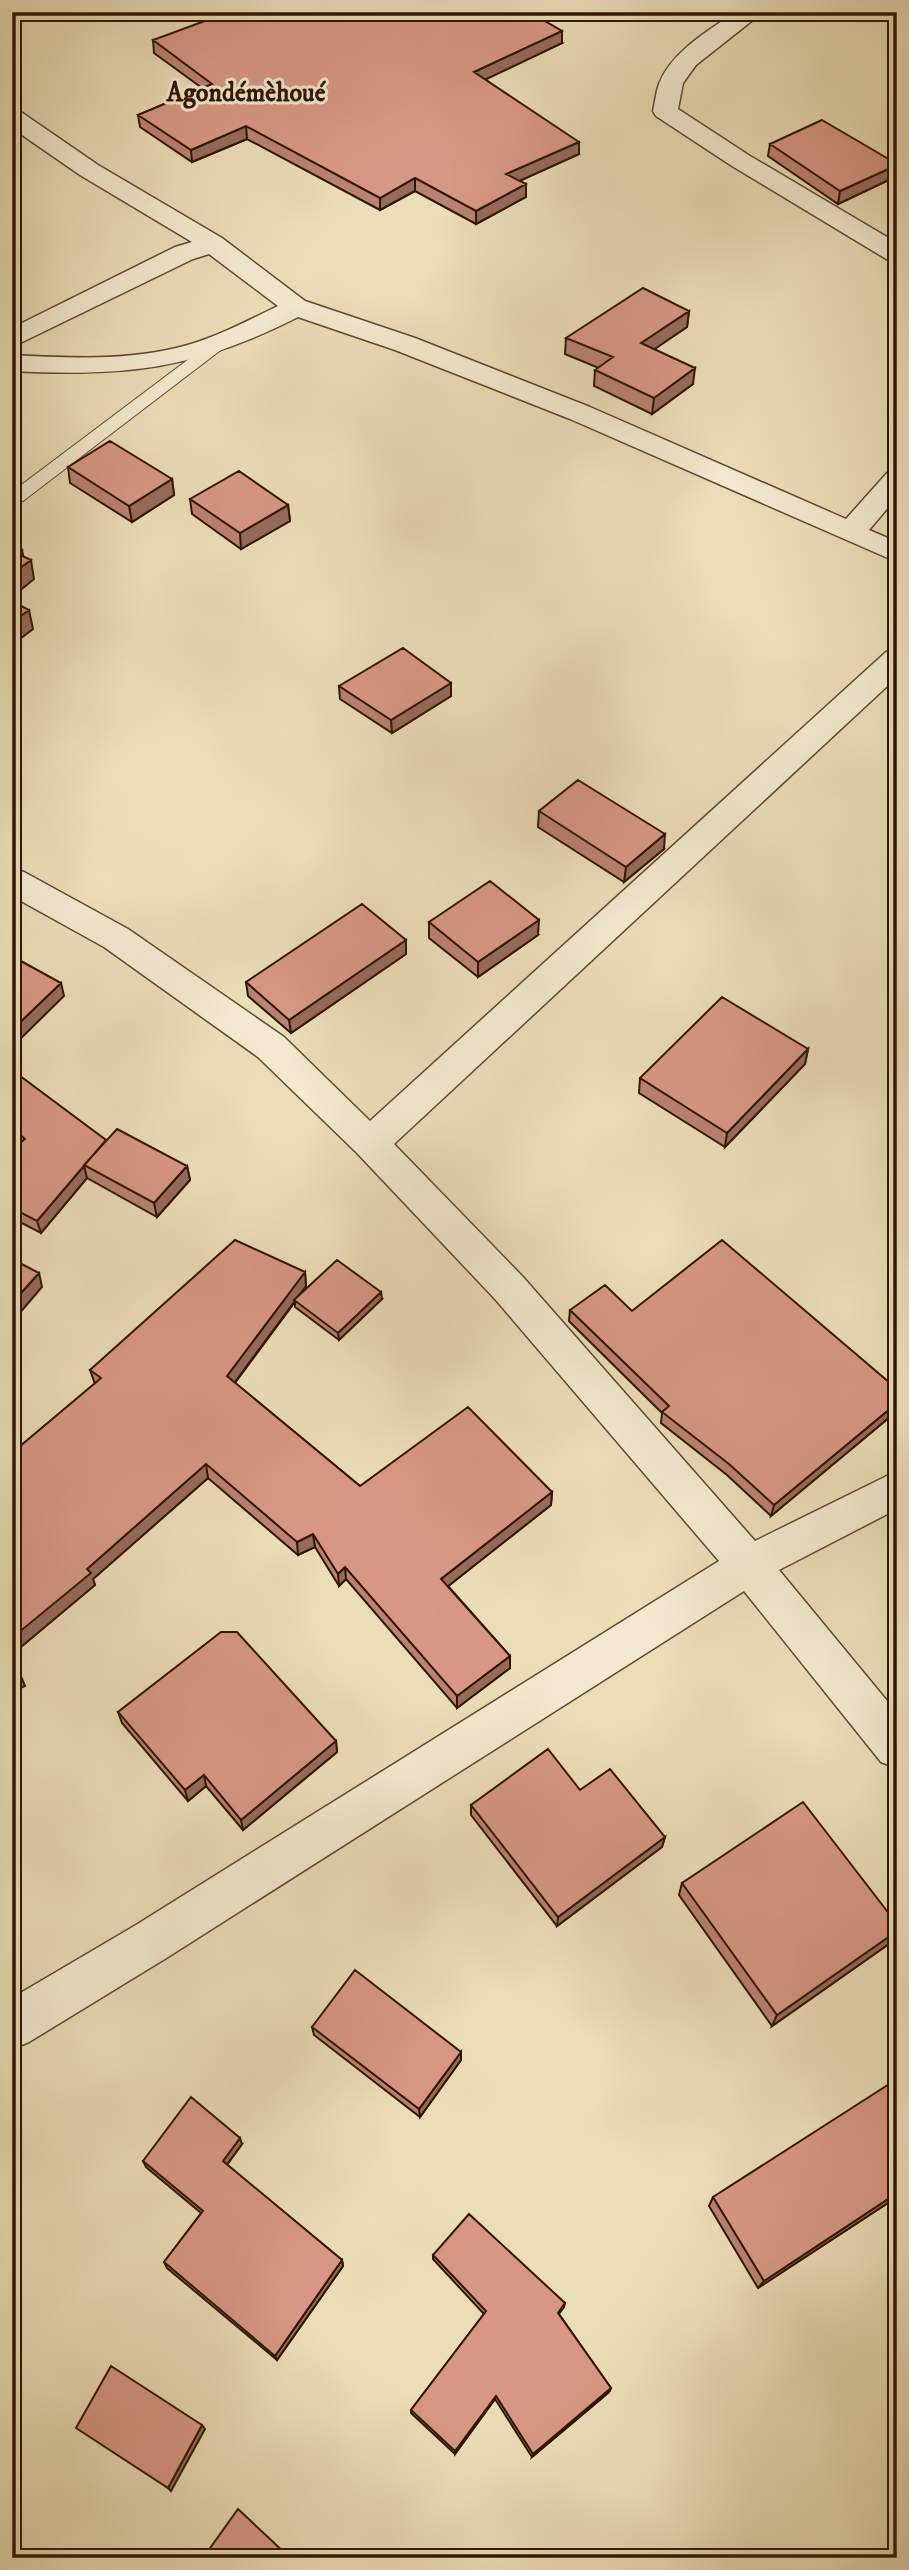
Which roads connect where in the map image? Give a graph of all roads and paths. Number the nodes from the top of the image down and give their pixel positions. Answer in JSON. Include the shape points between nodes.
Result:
{"nodes":[{"id":1,"x":752,"y":12,"type":"edge"},
{"id":2,"x":12,"y":117,"type":"edge"},
{"id":3,"x":213,"y":244,"type":"junction"},
{"id":4,"x":897,"y":254,"type":"edge"},
{"id":5,"x":296,"y":307,"type":"junction"},
{"id":6,"x":12,"y":339,"type":"edge"},
{"id":7,"x":225,"y":340,"type":"junction"},
{"id":8,"x":12,"y":363,"type":"edge"},
{"id":9,"x":897,"y":479,"type":"edge"},
{"id":10,"x":17,"y":497,"type":"dead end"},
{"id":11,"x":851,"y":532,"type":"junction"},
{"id":12,"x":897,"y":553,"type":"edge"},
{"id":13,"x":897,"y":659,"type":"edge"},
{"id":14,"x":12,"y":881,"type":"edge"},
{"id":15,"x":370,"y":1143,"type":"junction"},
{"id":16,"x":897,"y":1489,"type":"edge"},
{"id":17,"x":749,"y":1565,"type":"junction"},
{"id":18,"x":897,"y":1747,"type":"edge"},
{"id":19,"x":12,"y":2025,"type":"edge"}],
"edges":[{"from":1,"to":4,"type":"street","via":[[683,65],[672,81],[665,111]]},
{"from":2,"to":3,"type":"street","via":[[89,170]]},
{"from":3,"to":5,"type":"street"},
{"from":3,"to":6,"type":"street","via":[[184,253]]},
{"from":5,"to":7,"type":"street"},
{"from":5,"to":11,"type":"street","via":[[580,413]]},
{"from":7,"to":8,"type":"street","via":[[180,355],[133,361],[70,366]]},
{"from":7,"to":10,"type":"lane"},
{"from":9,"to":11,"type":"street"},
{"from":11,"to":12,"type":"street"},
{"from":13,"to":15,"type":"street"},
{"from":14,"to":15,"type":"street","via":[[116,938],[271,1047]]},
{"from":15,"to":17,"type":"street","via":[[509,1288]]},
{"from":16,"to":17,"type":"street"},
{"from":17,"to":18,"type":"street"},
{"from":17,"to":19,"type":"street"}]}
